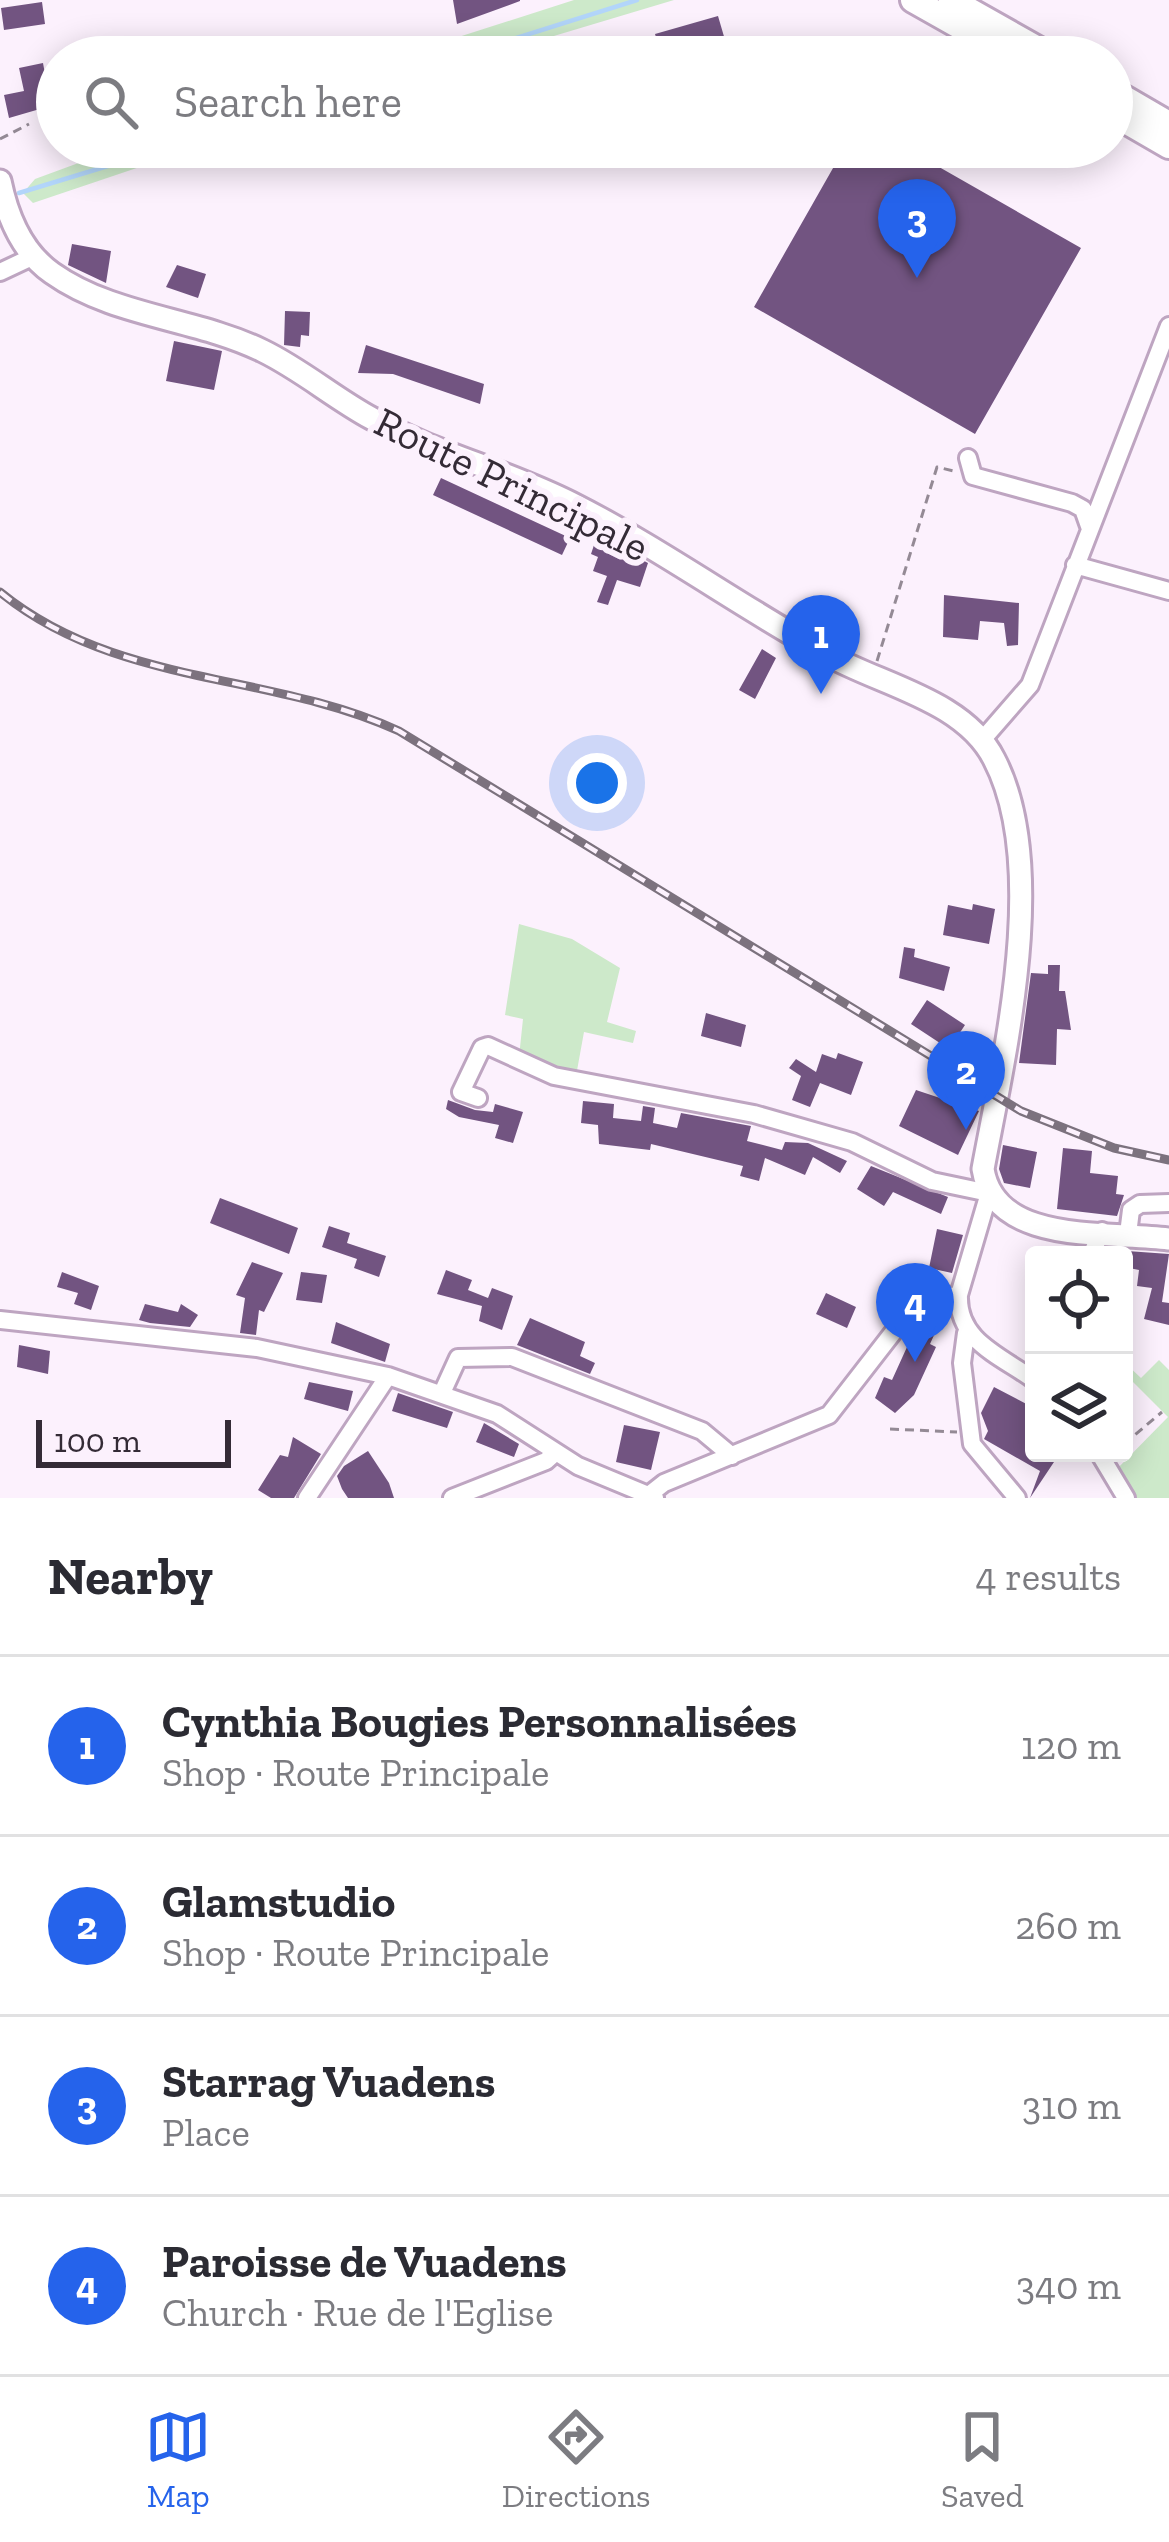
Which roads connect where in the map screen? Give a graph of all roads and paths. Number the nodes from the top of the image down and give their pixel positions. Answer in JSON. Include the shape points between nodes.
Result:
{"nodes":[{"id":1,"x":913,"y":0,"type":"edge"},
{"id":2,"x":951,"y":0,"type":"edge"},
{"id":3,"x":977,"y":36,"type":"edge"},
{"id":4,"x":1015,"y":36,"type":"edge"},
{"id":5,"x":1133,"y":104,"type":"edge"},
{"id":6,"x":29,"y":124,"type":"dead end"},
{"id":7,"x":1169,"y":124,"type":"edge"},
{"id":8,"x":1133,"y":125,"type":"edge"},
{"id":9,"x":0,"y":139,"type":"edge"},
{"id":10,"x":1169,"y":146,"type":"edge"},
{"id":11,"x":0,"y":181,"type":"edge"},
{"id":12,"x":34,"y":256,"type":"junction"},
{"id":13,"x":0,"y":272,"type":"edge"},
{"id":14,"x":1169,"y":326,"type":"edge"},
{"id":15,"x":970,"y":467,"type":"joint"},
{"id":16,"x":1089,"y":527,"type":"junction"},
{"id":17,"x":1075,"y":565,"type":"junction"},
{"id":18,"x":1169,"y":591,"type":"edge"},
{"id":19,"x":876,"y":662,"type":"dead end"},
{"id":20,"x":982,"y":740,"type":"junction"},
{"id":21,"x":478,"y":1098,"type":"dead end"},
{"id":22,"x":988,"y":1193,"type":"junction"},
{"id":23,"x":1169,"y":1203,"type":"edge"},
{"id":24,"x":1102,"y":1231,"type":"junction"},
{"id":25,"x":1128,"y":1234,"type":"junction"},
{"id":26,"x":1169,"y":1239,"type":"edge"},
{"id":27,"x":1095,"y":1246,"type":"edge"},
{"id":28,"x":959,"y":1295,"type":"junction"},
{"id":29,"x":0,"y":1320,"type":"edge"},
{"id":30,"x":966,"y":1333,"type":"junction"},
{"id":31,"x":1025,"y":1374,"type":"edge"},
{"id":32,"x":388,"y":1376,"type":"junction"},
{"id":33,"x":442,"y":1394,"type":"junction"},
{"id":34,"x":1162,"y":1412,"type":"dead end"},
{"id":35,"x":890,"y":1429,"type":"dead end"},
{"id":36,"x":970,"y":1434,"type":"junction"},
{"id":37,"x":1133,"y":1436,"type":"edge"},
{"id":38,"x":556,"y":1452,"type":"junction"},
{"id":39,"x":732,"y":1456,"type":"junction"},
{"id":40,"x":1104,"y":1462,"type":"edge"},
{"id":41,"x":652,"y":1496,"type":"edge"},
{"id":42,"x":307,"y":1498,"type":"edge"},
{"id":43,"x":452,"y":1498,"type":"edge"},
{"id":44,"x":1017,"y":1498,"type":"edge"},
{"id":45,"x":1126,"y":1498,"type":"edge"}],
"edges":[{"from":1,"to":3,"type":"highway"},
{"from":2,"to":4,"type":"highway"},
{"from":5,"to":7,"type":"highway"},
{"from":6,"to":9,"type":"path"},
{"from":8,"to":10,"type":"highway"},
{"from":11,"to":12,"type":"main road","name":"Route Principale"},
{"from":12,"to":13,"type":"street"},
{"from":12,"to":20,"type":"main road","name":"Route Principale","via":[[74,286],[257,348],[401,434],[572,503]]},
{"from":14,"to":16,"type":"street"},
{"from":15,"to":16,"type":"street","via":[[1072,503]]},
{"from":15,"to":19,"type":"path","via":[[938,467]]},
{"from":16,"to":17,"type":"street"},
{"from":17,"to":18,"type":"street"},
{"from":17,"to":20,"type":"street","via":[[1030,685]]},
{"from":20,"to":22,"type":"main road","via":[[1010,801],[1018,884],[1011,1018],[983,1169]]},
{"from":21,"to":22,"type":"street","via":[[461,1092],[488,1046],[554,1076],[754,1114],[852,1142],[932,1181]]},
{"from":22,"to":24,"type":"main road","via":[[1007,1214],[1034,1225]]},
{"from":22,"to":28,"type":"street"},
{"from":23,"to":25,"type":"street","via":[[1131,1210]]},
{"from":24,"to":25,"type":"main road"},
{"from":24,"to":27,"type":"street"},
{"from":25,"to":26,"type":"main road"},
{"from":28,"to":30,"type":"street"},
{"from":28,"to":39,"type":"street","via":[[919,1299],[829,1414]]},
{"from":29,"to":32,"type":"street","via":[[257,1348]]},
{"from":30,"to":31,"type":"street"},
{"from":30,"to":36,"type":"street"},
{"from":32,"to":33,"type":"street"},
{"from":32,"to":42,"type":"street"},
{"from":33,"to":38,"type":"street","via":[[497,1414]]},
{"from":33,"to":39,"type":"street","via":[[458,1358],[512,1358],[702,1431]]},
{"from":34,"to":37,"type":"path"},
{"from":35,"to":36,"type":"path"},
{"from":36,"to":44,"type":"street","via":[[978,1457]]},
{"from":38,"to":41,"type":"street"},
{"from":38,"to":43,"type":"street"},
{"from":39,"to":41,"type":"street","via":[[664,1483]]},
{"from":40,"to":45,"type":"street"}]}
